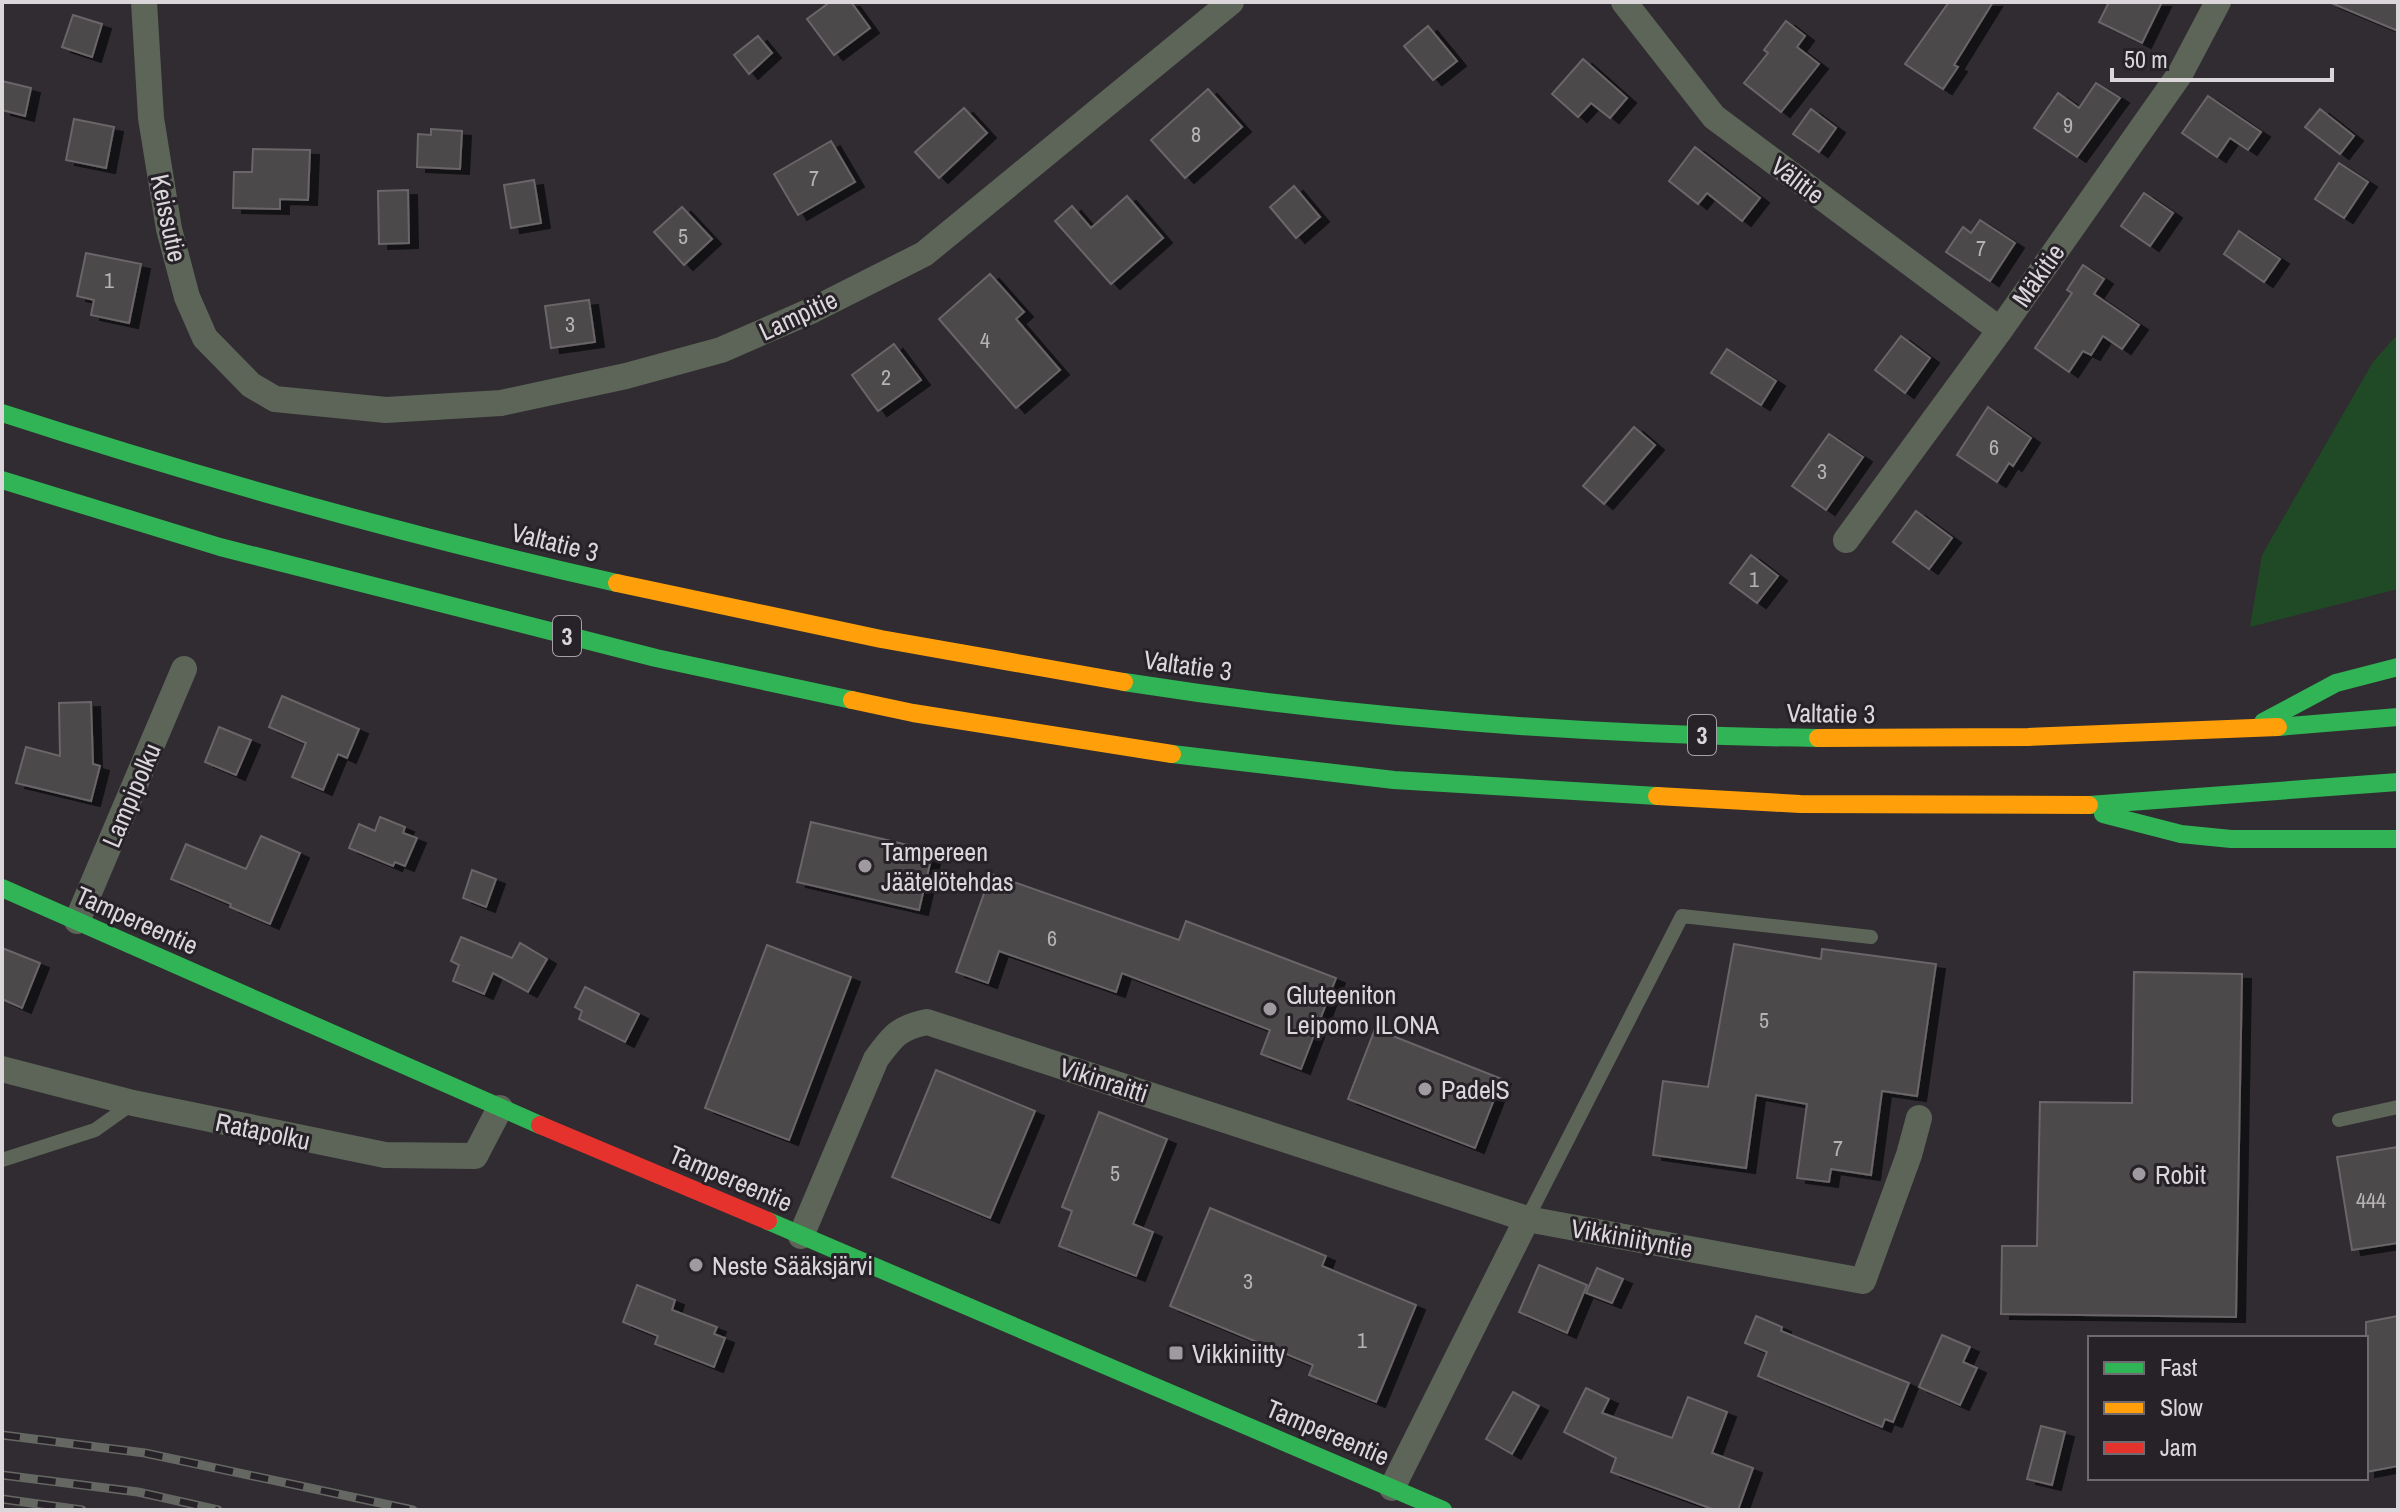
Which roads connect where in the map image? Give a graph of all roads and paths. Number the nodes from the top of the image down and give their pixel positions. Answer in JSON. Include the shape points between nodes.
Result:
{"nodes":[{"id":1,"x":144,"y":2,"type":"edge"},
{"id":2,"x":1231,"y":2,"type":"edge"},
{"id":3,"x":1624,"y":2,"type":"edge"},
{"id":4,"x":2218,"y":2,"type":"edge"},
{"id":5,"x":2000,"y":330,"type":"junction"},
{"id":6,"x":275,"y":399,"type":"joint"},
{"id":7,"x":2,"y":413,"type":"edge"},
{"id":8,"x":2,"y":480,"type":"edge"},
{"id":9,"x":1846,"y":540,"type":"dead end"},
{"id":10,"x":2398,"y":667,"type":"edge"},
{"id":11,"x":184,"y":669,"type":"dead end"},
{"id":12,"x":2398,"y":717,"type":"edge"},
{"id":13,"x":2250,"y":729,"type":"junction"},
{"id":14,"x":2398,"y":782,"type":"edge"},
{"id":15,"x":2074,"y":806,"type":"junction"},
{"id":16,"x":2398,"y":839,"type":"edge"},
{"id":17,"x":2,"y":888,"type":"edge"},
{"id":18,"x":77,"y":921,"type":"junction"},
{"id":19,"x":1871,"y":937,"type":"dead end"},
{"id":20,"x":2,"y":1069,"type":"edge"},
{"id":21,"x":133,"y":1103,"type":"junction"},
{"id":22,"x":2398,"y":1107,"type":"edge"},
{"id":23,"x":500,"y":1108,"type":"junction"},
{"id":24,"x":1919,"y":1118,"type":"dead end"},
{"id":25,"x":2339,"y":1120,"type":"dead end"},
{"id":26,"x":2,"y":1160,"type":"edge"},
{"id":27,"x":1527,"y":1219,"type":"junction"},
{"id":28,"x":801,"y":1236,"type":"junction"},
{"id":29,"x":1392,"y":1488,"type":"junction"},
{"id":30,"x":1443,"y":1510,"type":"edge"}],
"edges":[{"from":1,"to":6,"type":"street","name":"Keissutie","via":[[151,118],[169,229],[187,297],[205,338],[251,385]]},
{"from":2,"to":6,"type":"street","name":"Lampitie","via":[[924,254],[721,350],[501,403],[386,410]]},
{"from":3,"to":5,"type":"street","name":"Välitie","via":[[1714,117]]},
{"from":4,"to":5,"type":"street","name":"Mäkitie","via":[[2180,74]]},
{"from":5,"to":9,"type":"street","name":"Mäkitie"},
{"from":7,"to":13,"type":"main road","name":"Valtatie 3","number":"3","via":[[244,489],[541,566],[915,646],[1156,688],[1406,718],[1809,740],[1974,740]]},
{"from":8,"to":15,"type":"main road","number":"3","via":[[220,547],[656,658],[913,713],[1111,745],[1394,780],[1547,790],[1800,804]]},
{"from":10,"to":13,"type":"main road","via":[[2336,683]]},
{"from":11,"to":18,"type":"street","name":"Lampipolku"},
{"from":12,"to":13,"type":"main road","name":"Valtatie 3","number":"3"},
{"from":14,"to":15,"type":"main road","number":"3"},
{"from":15,"to":16,"type":"main road","via":[[2181,834]]},
{"from":17,"to":18,"type":"main road","name":"Tampereentie"},
{"from":18,"to":23,"type":"main road","name":"Tampereentie"},
{"from":19,"to":27,"type":"lane","via":[[1682,916]]},
{"from":20,"to":21,"type":"street","name":"Ratapolku"},
{"from":21,"to":23,"type":"street","name":"Ratapolku","via":[[385,1155],[475,1156]]},
{"from":21,"to":26,"type":"lane","via":[[95,1130]]},
{"from":22,"to":25,"type":"lane"},
{"from":23,"to":28,"type":"main road","name":"Tampereentie"},
{"from":24,"to":27,"type":"street","name":"Vikkiniityntie","via":[[1863,1281]]},
{"from":27,"to":28,"type":"street","name":"Vikinraitti","via":[[927,1022],[906,1027],[876,1059]]},
{"from":27,"to":29,"type":"street"},
{"from":28,"to":29,"type":"main road","name":"Tampereentie"},
{"from":29,"to":30,"type":"main road","name":"Tampereentie"}]}
